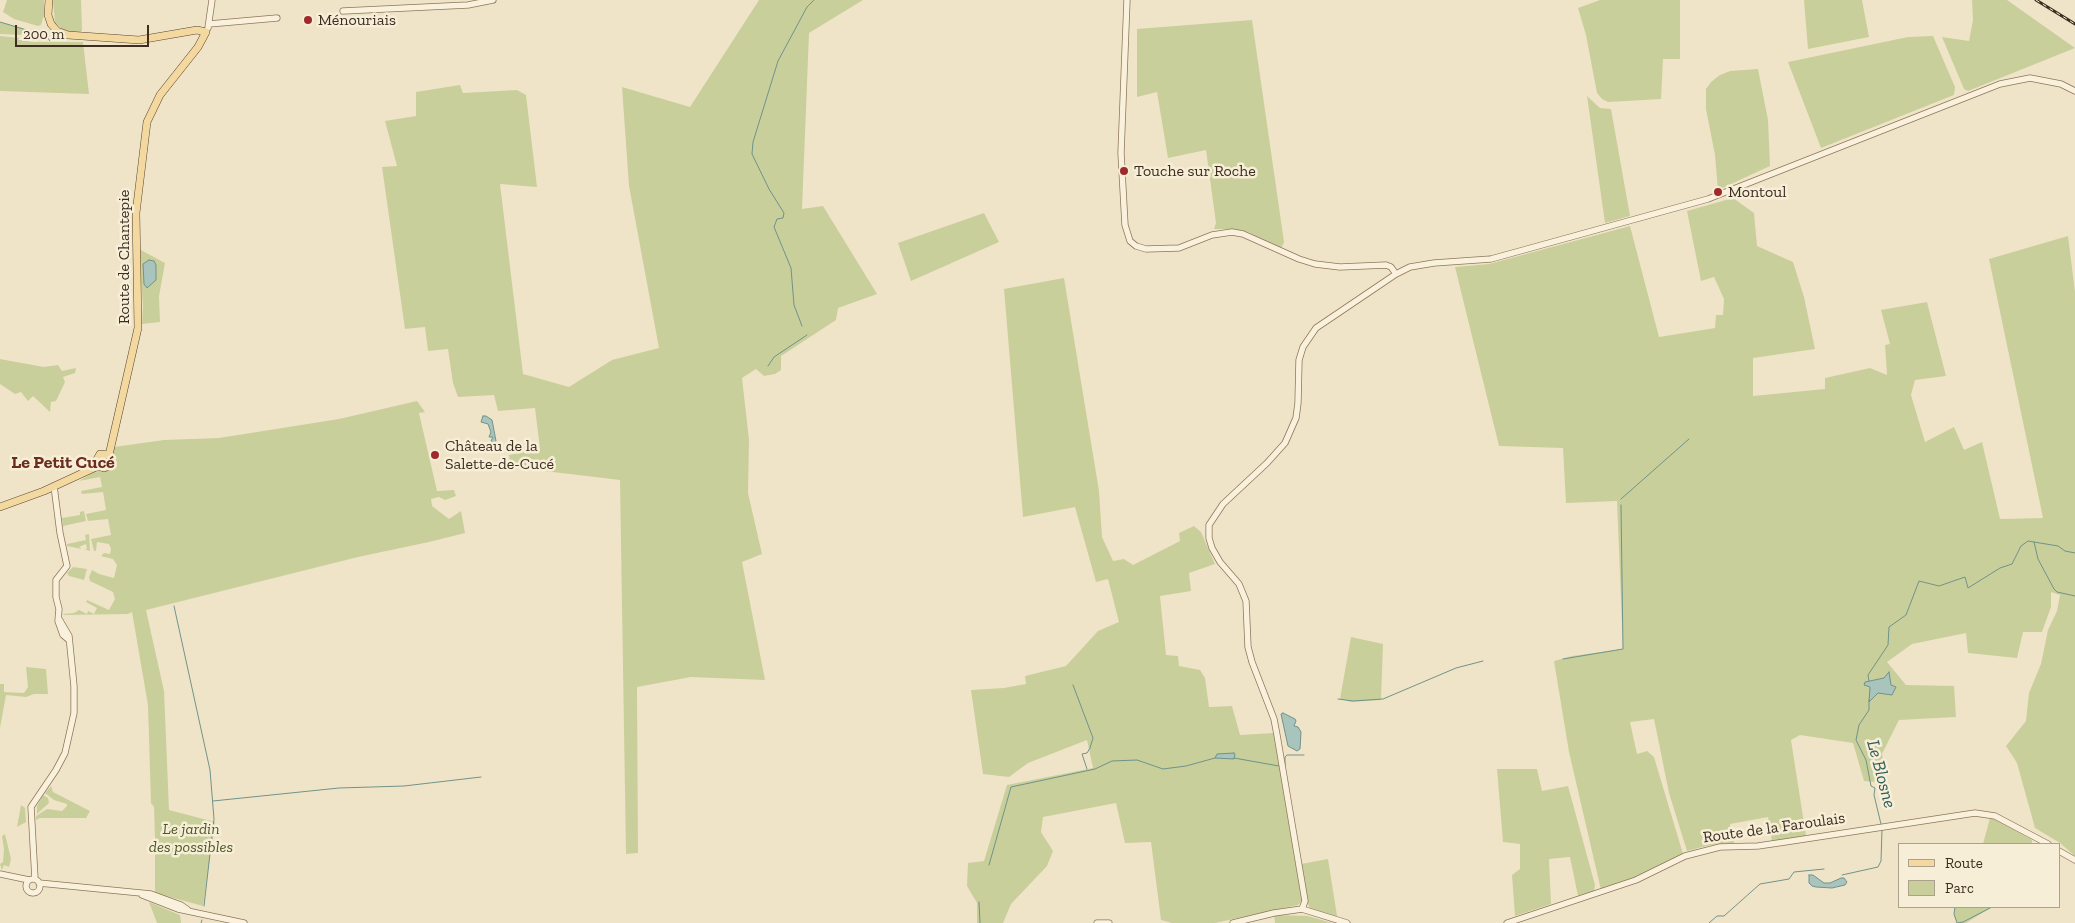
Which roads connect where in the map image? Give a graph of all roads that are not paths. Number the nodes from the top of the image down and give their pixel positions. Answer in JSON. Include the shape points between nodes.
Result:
{"nodes":[{"id":1,"x":49,"y":0,"type":"edge"},
{"id":2,"x":212,"y":0,"type":"edge"},
{"id":3,"x":493,"y":0,"type":"edge"},
{"id":4,"x":1126,"y":0,"type":"edge"},
{"id":5,"x":343,"y":11,"type":"dead end"},
{"id":6,"x":277,"y":18,"type":"dead end"},
{"id":7,"x":209,"y":24,"type":"junction"},
{"id":8,"x":206,"y":32,"type":"junction"},
{"id":9,"x":2075,"y":91,"type":"edge"},
{"id":10,"x":1396,"y":274,"type":"junction"},
{"id":11,"x":106,"y":454,"type":"junction"},
{"id":12,"x":97,"y":463,"type":"junction"},
{"id":13,"x":54,"y":486,"type":"junction"},
{"id":14,"x":0,"y":507,"type":"edge"},
{"id":15,"x":2046,"y":843,"type":"edge"},
{"id":16,"x":2060,"y":852,"type":"edge"},
{"id":17,"x":2075,"y":860,"type":"edge"},
{"id":18,"x":0,"y":874,"type":"edge"},
{"id":19,"x":16,"y":878,"type":"junction"},
{"id":20,"x":34,"y":881,"type":"junction"},
{"id":21,"x":53,"y":886,"type":"junction"},
{"id":22,"x":26,"y":887,"type":"junction"},
{"id":23,"x":38,"y":891,"type":"junction"},
{"id":24,"x":1302,"y":909,"type":"junction"},
{"id":25,"x":244,"y":923,"type":"edge"},
{"id":26,"x":1097,"y":923,"type":"edge"},
{"id":27,"x":1109,"y":923,"type":"edge"},
{"id":28,"x":1233,"y":923,"type":"edge"},
{"id":29,"x":1347,"y":923,"type":"edge"},
{"id":30,"x":1507,"y":923,"type":"edge"}],
"edges":[{"from":1,"to":8,"type":"main road","via":[[50,22],[56,30],[68,35],[139,40],[198,30]]},
{"from":2,"to":7,"type":"street","name":"Route de Chantepie"},
{"from":3,"to":5,"type":"street","via":[[468,5]]},
{"from":4,"to":10,"type":"street","via":[[1121,153],[1130,241],[1146,250],[1180,248],[1212,235],[1243,234],[1315,264],[1340,267],[1386,265],[1392,267]]},
{"from":6,"to":7,"type":"street"},
{"from":7,"to":8,"type":"street","name":"Route de Chantepie"},
{"from":8,"to":11,"type":"main road","name":"Route de Chantepie","via":[[160,95],[147,122],[136,213],[138,328]]},
{"from":9,"to":10,"type":"street","via":[[2061,84],[2030,78],[2000,84],[1708,200],[1490,259],[1422,264]]},
{"from":10,"to":24,"type":"street","via":[[1327,319],[1307,339],[1299,360],[1296,418],[1285,443],[1223,504],[1209,525],[1212,548],[1239,584],[1246,601],[1248,647],[1277,735],[1305,901]]},
{"from":11,"to":12,"type":"main road","via":[[98,455]]},
{"from":11,"to":12,"type":"main road","via":[[111,460],[109,466],[104,468]]},
{"from":12,"to":13,"type":"main road"},
{"from":13,"to":14,"type":"main road"},
{"from":13,"to":20,"type":"street","via":[[67,566],[56,583],[58,621],[63,636],[69,640],[74,713],[65,753],[31,807]]},
{"from":15,"to":30,"type":"street","name":"Route de la Faroulais","via":[[1995,816],[1975,813],[1785,842],[1720,847],[1685,856],[1636,880]]},
{"from":16,"to":17,"type":"street"},
{"from":18,"to":19,"type":"street"},
{"from":19,"to":20,"type":"street"},
{"from":19,"to":22,"type":"street"},
{"from":20,"to":21,"type":"street"},
{"from":20,"to":22,"type":"street"},
{"from":20,"to":23,"type":"street"},
{"from":21,"to":23,"type":"street"},
{"from":21,"to":25,"type":"street","via":[[133,892],[178,909]]},
{"from":22,"to":23,"type":"street","via":[[31,893]]},
{"from":24,"to":28,"type":"street"},
{"from":24,"to":29,"type":"street"},
{"from":26,"to":27,"type":"street"}]}
